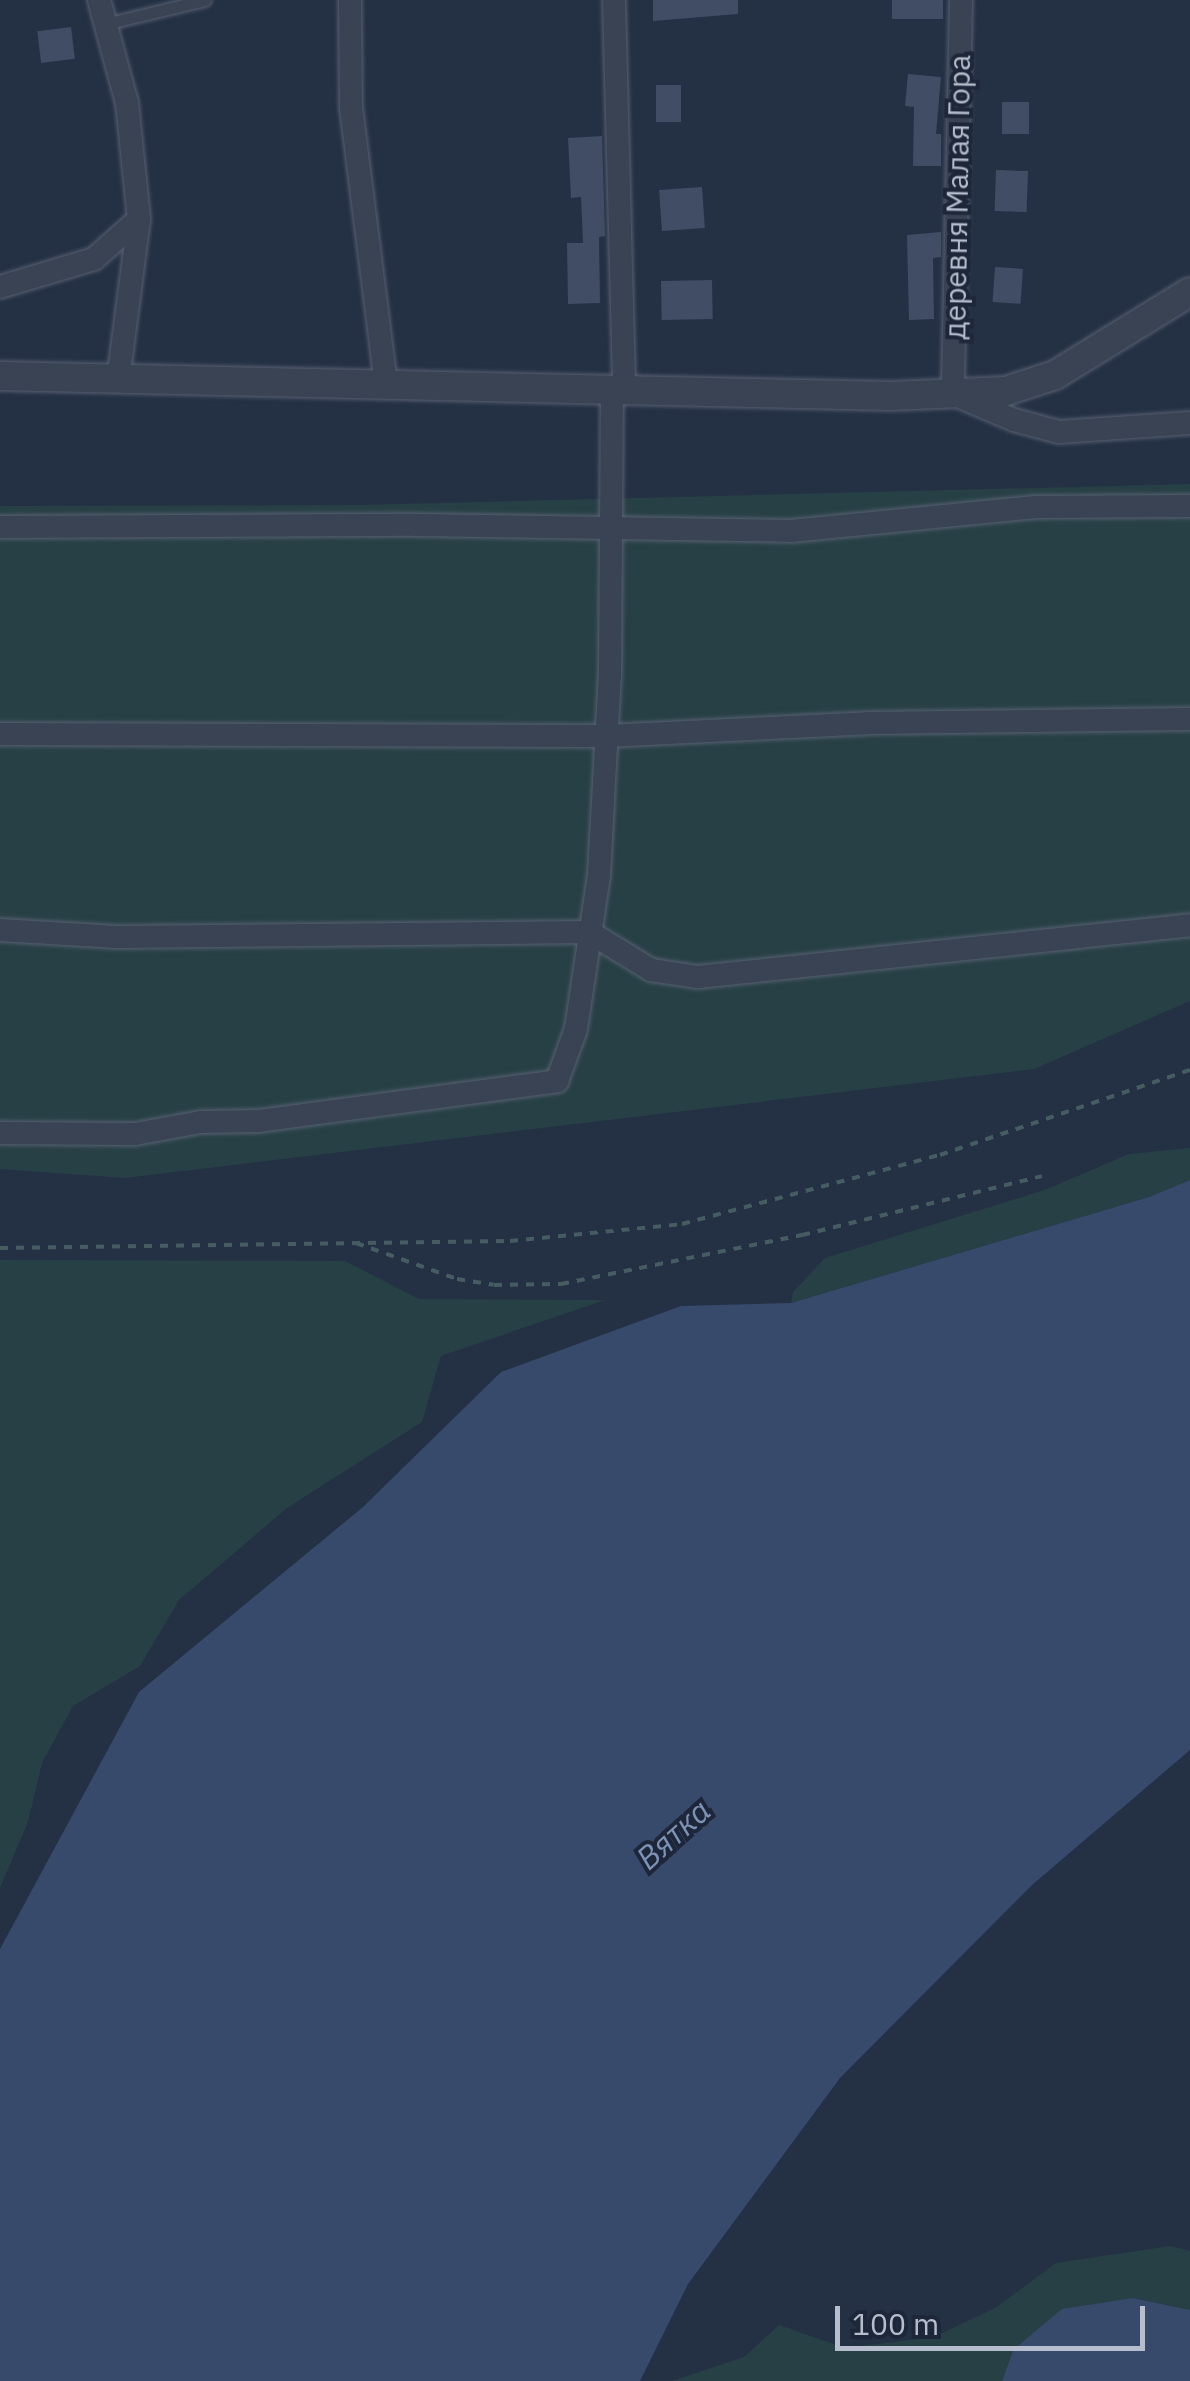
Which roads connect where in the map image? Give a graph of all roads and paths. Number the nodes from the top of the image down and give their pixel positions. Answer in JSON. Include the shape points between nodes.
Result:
{"nodes":[{"id":1,"x":99,"y":0,"type":"edge"},
{"id":2,"x":206,"y":0,"type":"edge"},
{"id":3,"x":350,"y":0,"type":"edge"},
{"id":4,"x":614,"y":0,"type":"edge"},
{"id":5,"x":962,"y":0,"type":"edge"},
{"id":6,"x":105,"y":24,"type":"junction"},
{"id":7,"x":139,"y":219,"type":"junction"},
{"id":8,"x":0,"y":287,"type":"edge"},
{"id":9,"x":1190,"y":292,"type":"edge"},
{"id":10,"x":0,"y":376,"type":"edge"},
{"id":11,"x":118,"y":380,"type":"junction"},
{"id":12,"x":386,"y":384,"type":"junction"},
{"id":13,"x":618,"y":388,"type":"junction"},
{"id":14,"x":953,"y":394,"type":"junction"},
{"id":15,"x":1190,"y":423,"type":"edge"},
{"id":16,"x":1190,"y":506,"type":"edge"},
{"id":17,"x":0,"y":527,"type":"edge"},
{"id":18,"x":611,"y":527,"type":"junction"},
{"id":19,"x":1190,"y":719,"type":"edge"},
{"id":20,"x":0,"y":734,"type":"edge"},
{"id":21,"x":606,"y":736,"type":"junction"},
{"id":22,"x":1190,"y":925,"type":"edge"},
{"id":23,"x":0,"y":930,"type":"edge"},
{"id":24,"x":588,"y":932,"type":"junction"},
{"id":25,"x":1190,"y":1070,"type":"edge"},
{"id":26,"x":0,"y":1133,"type":"edge"},
{"id":27,"x":1042,"y":1176,"type":"dead end"},
{"id":28,"x":352,"y":1242,"type":"junction"},
{"id":29,"x":0,"y":1248,"type":"edge"}],
"edges":[{"from":1,"to":6,"type":"street"},
{"from":2,"to":6,"type":"lane"},
{"from":3,"to":12,"type":"street","via":[[351,107]]},
{"from":4,"to":13,"type":"street"},
{"from":5,"to":14,"type":"street","name":"деревня Малая Гора"},
{"from":6,"to":7,"type":"street","via":[[127,103]]},
{"from":7,"to":8,"type":"street","via":[[94,259]]},
{"from":7,"to":11,"type":"street"},
{"from":9,"to":14,"type":"street","via":[[1055,375],[1006,391]]},
{"from":10,"to":11,"type":"street"},
{"from":11,"to":12,"type":"street"},
{"from":12,"to":13,"type":"street"},
{"from":13,"to":14,"type":"street"},
{"from":13,"to":18,"type":"street"},
{"from":14,"to":15,"type":"street","via":[[1059,432]]},
{"from":16,"to":18,"type":"street","via":[[1036,507],[791,531]]},
{"from":17,"to":18,"type":"street"},
{"from":18,"to":21,"type":"street"},
{"from":19,"to":21,"type":"street","via":[[868,723]]},
{"from":20,"to":21,"type":"street"},
{"from":21,"to":24,"type":"street","via":[[599,874]]},
{"from":22,"to":24,"type":"street","via":[[698,977],[651,970]]},
{"from":23,"to":24,"type":"street","via":[[117,938]]},
{"from":24,"to":26,"type":"street","via":[[576,1029],[557,1082],[135,1134]]},
{"from":25,"to":28,"type":"path","via":[[940,1154],[682,1224],[510,1242]]},
{"from":27,"to":28,"type":"path","via":[[562,1284],[457,1279]]},
{"from":28,"to":29,"type":"path"}]}
